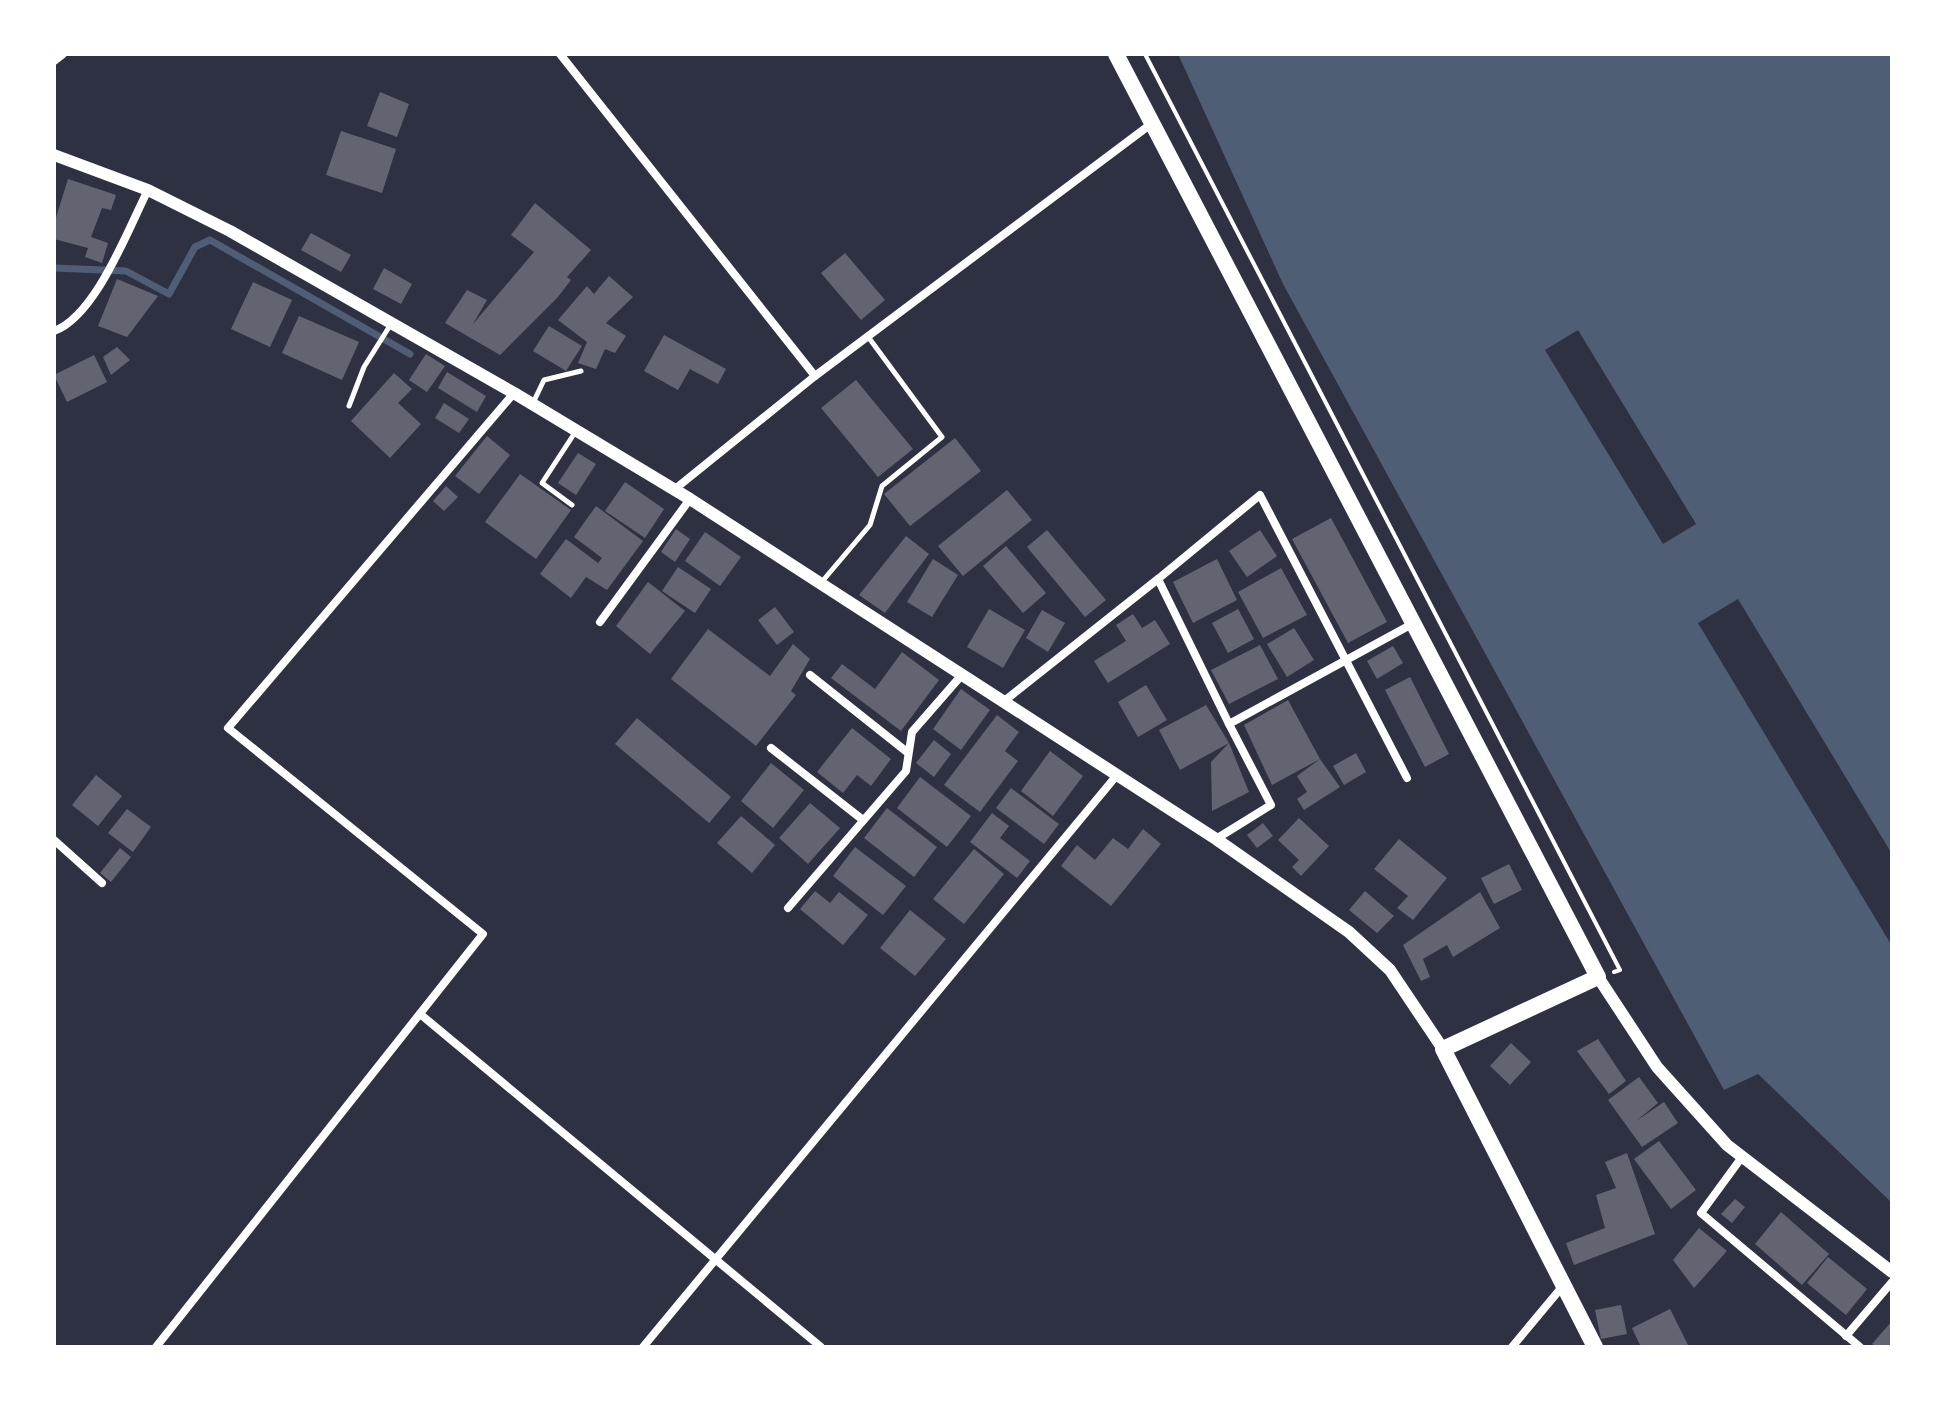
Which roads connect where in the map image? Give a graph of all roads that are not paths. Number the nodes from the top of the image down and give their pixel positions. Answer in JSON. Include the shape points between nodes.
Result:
{"nodes":[{"id":1,"x":63,"y":54,"type":"edge"},
{"id":2,"x":560,"y":54,"type":"edge"},
{"id":3,"x":1116,"y":54,"type":"edge"},
{"id":4,"x":54,"y":61,"type":"edge"},
{"id":5,"x":1151,"y":124,"type":"junction"},
{"id":6,"x":54,"y":155,"type":"edge"},
{"id":7,"x":148,"y":190,"type":"junction"},
{"id":8,"x":391,"y":323,"type":"junction"},
{"id":9,"x":54,"y":331,"type":"edge"},
{"id":10,"x":869,"y":338,"type":"junction"},
{"id":11,"x":581,"y":371,"type":"dead end"},
{"id":12,"x":815,"y":376,"type":"junction"},
{"id":13,"x":514,"y":393,"type":"junction"},
{"id":14,"x":532,"y":404,"type":"junction"},
{"id":15,"x":349,"y":406,"type":"dead end"},
{"id":16,"x":577,"y":431,"type":"junction"},
{"id":17,"x":675,"y":489,"type":"junction"},
{"id":18,"x":690,"y":499,"type":"junction"},
{"id":19,"x":572,"y":505,"type":"dead end"},
{"id":20,"x":1158,"y":579,"type":"junction"},
{"id":21,"x":819,"y":585,"type":"junction"},
{"id":22,"x":600,"y":622,"type":"dead end"},
{"id":23,"x":1414,"y":623,"type":"junction"},
{"id":24,"x":1345,"y":660,"type":"junction"},
{"id":25,"x":810,"y":675,"type":"dead end"},
{"id":26,"x":960,"y":677,"type":"junction"},
{"id":27,"x":1003,"y":702,"type":"junction"},
{"id":28,"x":1229,"y":724,"type":"junction"},
{"id":29,"x":771,"y":748,"type":"dead end"},
{"id":30,"x":907,"y":752,"type":"junction"},
{"id":31,"x":1117,"y":775,"type":"junction"},
{"id":32,"x":1407,"y":778,"type":"dead end"},
{"id":33,"x":863,"y":820,"type":"junction"},
{"id":34,"x":1216,"y":839,"type":"junction"},
{"id":35,"x":54,"y":840,"type":"edge"},
{"id":36,"x":102,"y":883,"type":"dead end"},
{"id":37,"x":788,"y":908,"type":"dead end"},
{"id":38,"x":1598,"y":977,"type":"junction"},
{"id":39,"x":420,"y":1014,"type":"junction"},
{"id":40,"x":1443,"y":1049,"type":"junction"},
{"id":41,"x":1742,"y":1157,"type":"junction"},
{"id":42,"x":715,"y":1260,"type":"junction"},
{"id":43,"x":1892,"y":1272,"type":"edge"},
{"id":44,"x":1892,"y":1282,"type":"edge"},
{"id":45,"x":1562,"y":1287,"type":"junction"},
{"id":46,"x":1846,"y":1336,"type":"junction"},
{"id":47,"x":156,"y":1347,"type":"edge"},
{"id":48,"x":643,"y":1347,"type":"edge"},
{"id":49,"x":821,"y":1347,"type":"edge"},
{"id":50,"x":1512,"y":1347,"type":"edge"},
{"id":51,"x":1595,"y":1347,"type":"edge"},
{"id":52,"x":1860,"y":1347,"type":"edge"}],
"edges":[{"from":1,"to":4,"type":"street"},
{"from":2,"to":12,"type":"street"},
{"from":3,"to":5,"type":"main road"},
{"from":5,"to":10,"type":"street"},
{"from":5,"to":23,"type":"main road"},
{"from":6,"to":7,"type":"street"},
{"from":7,"to":8,"type":"street"},
{"from":7,"to":9,"type":"street","via":[[92,298],[69,325]]},
{"from":8,"to":13,"type":"street"},
{"from":8,"to":15,"type":"lane","via":[[364,367]]},
{"from":10,"to":12,"type":"street"},
{"from":10,"to":21,"type":"lane","via":[[942,437],[882,486],[870,525]]},
{"from":11,"to":14,"type":"lane","via":[[544,380]]},
{"from":12,"to":17,"type":"street"},
{"from":13,"to":14,"type":"street"},
{"from":13,"to":39,"type":"street","via":[[228,728],[483,934]]},
{"from":14,"to":16,"type":"street"},
{"from":16,"to":17,"type":"street"},
{"from":16,"to":19,"type":"lane","via":[[542,483]]},
{"from":17,"to":18,"type":"street"},
{"from":18,"to":21,"type":"street"},
{"from":18,"to":22,"type":"street"},
{"from":20,"to":24,"type":"street","via":[[1260,495]]},
{"from":20,"to":27,"type":"street"},
{"from":20,"to":28,"type":"street"},
{"from":21,"to":26,"type":"street"},
{"from":23,"to":24,"type":"street"},
{"from":23,"to":38,"type":"main road"},
{"from":24,"to":28,"type":"street"},
{"from":24,"to":32,"type":"street"},
{"from":25,"to":30,"type":"street"},
{"from":26,"to":27,"type":"street"},
{"from":26,"to":30,"type":"street","via":[[912,732]]},
{"from":27,"to":31,"type":"street"},
{"from":28,"to":34,"type":"street","via":[[1271,805]]},
{"from":29,"to":33,"type":"street"},
{"from":30,"to":33,"type":"street","via":[[906,771]]},
{"from":31,"to":34,"type":"street"},
{"from":31,"to":42,"type":"street"},
{"from":33,"to":37,"type":"street"},
{"from":34,"to":40,"type":"street","via":[[1349,932],[1390,970]]},
{"from":35,"to":36,"type":"street"},
{"from":38,"to":40,"type":"main road"},
{"from":38,"to":41,"type":"street","via":[[1657,1067]]},
{"from":39,"to":42,"type":"street"},
{"from":39,"to":47,"type":"street"},
{"from":40,"to":45,"type":"main road"},
{"from":41,"to":43,"type":"street"},
{"from":41,"to":46,"type":"street","via":[[1701,1213]]},
{"from":42,"to":48,"type":"street"},
{"from":42,"to":49,"type":"street"},
{"from":44,"to":46,"type":"street"},
{"from":45,"to":50,"type":"street"},
{"from":45,"to":51,"type":"main road"},
{"from":46,"to":52,"type":"street"}]}
